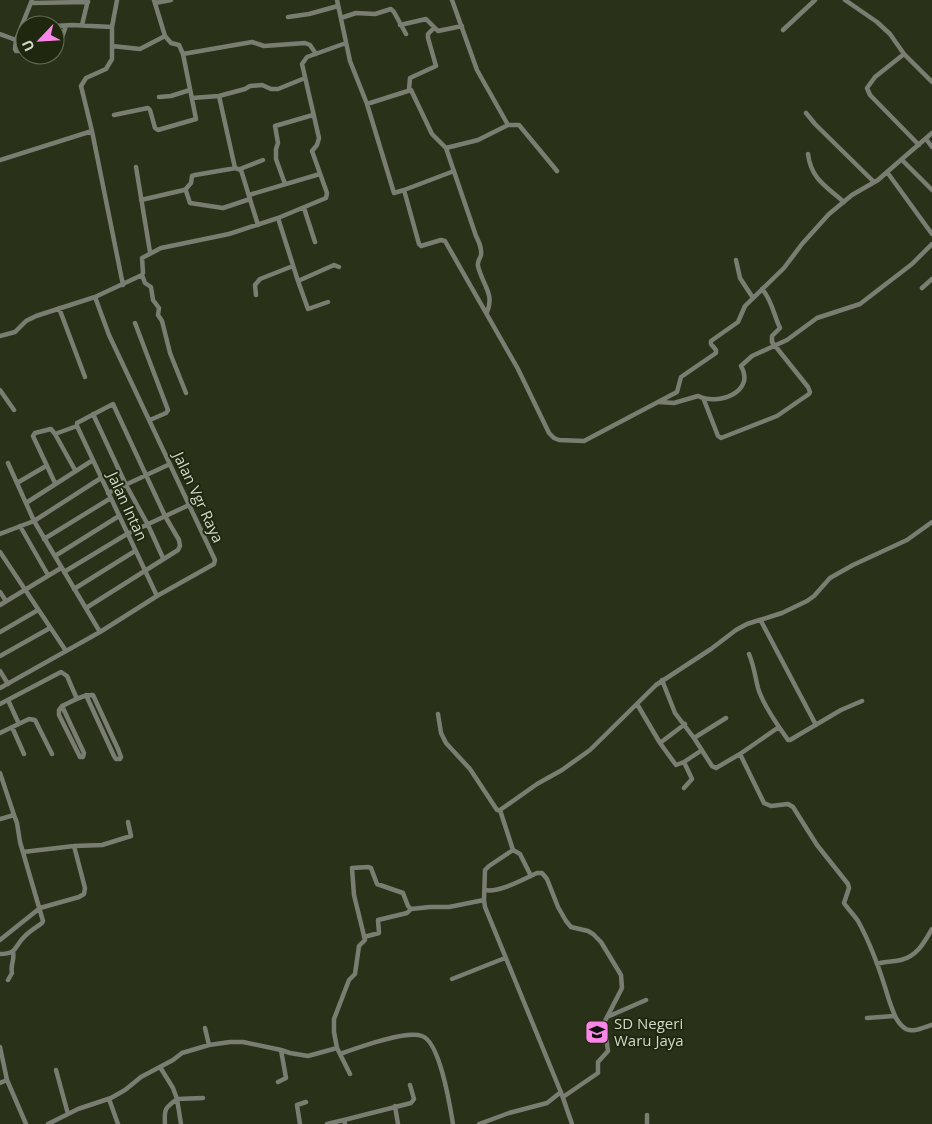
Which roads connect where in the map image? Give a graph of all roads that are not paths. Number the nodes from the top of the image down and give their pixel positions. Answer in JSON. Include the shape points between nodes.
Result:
{"nodes":[{"id":1,"x":117,"y":0,"type":"edge"},
{"id":2,"x":171,"y":0,"type":"edge"},
{"id":3,"x":452,"y":0,"type":"edge"},
{"id":4,"x":815,"y":0,"type":"edge"},
{"id":5,"x":846,"y":0,"type":"edge"},
{"id":6,"x":32,"y":1,"type":"edge"},
{"id":7,"x":88,"y":1,"type":"edge"},
{"id":8,"x":155,"y":2,"type":"edge"},
{"id":9,"x":338,"y":3,"type":"edge"},
{"id":10,"x":27,"y":15,"type":"edge"},
{"id":11,"x":288,"y":17,"type":"dead end"},
{"id":12,"x":341,"y":18,"type":"junction"},
{"id":13,"x":82,"y":25,"type":"junction"},
{"id":14,"x":400,"y":25,"type":"junction"},
{"id":15,"x":66,"y":26,"type":"edge"},
{"id":16,"x":462,"y":26,"type":"junction"},
{"id":17,"x":112,"y":27,"type":"junction"},
{"id":18,"x":434,"y":28,"type":"junction"},
{"id":19,"x":783,"y":30,"type":"dead end"},
{"id":20,"x":0,"y":34,"type":"edge"},
{"id":21,"x":406,"y":34,"type":"dead end"},
{"id":22,"x":165,"y":36,"type":"junction"},
{"id":23,"x":15,"y":40,"type":"edge"},
{"id":24,"x":346,"y":43,"type":"junction"},
{"id":25,"x":112,"y":46,"type":"junction"},
{"id":26,"x":183,"y":54,"type":"junction"},
{"id":27,"x":316,"y":54,"type":"junction"},
{"id":28,"x":904,"y":54,"type":"junction"},
{"id":29,"x":305,"y":78,"type":"junction"},
{"id":30,"x":932,"y":82,"type":"edge"},
{"id":31,"x":190,"y":90,"type":"junction"},
{"id":32,"x":409,"y":90,"type":"junction"},
{"id":33,"x":218,"y":96,"type":"junction"},
{"id":34,"x":159,"y":97,"type":"dead end"},
{"id":35,"x":192,"y":98,"type":"junction"},
{"id":36,"x":367,"y":104,"type":"junction"},
{"id":37,"x":806,"y":113,"type":"dead end"},
{"id":38,"x":114,"y":115,"type":"dead end"},
{"id":39,"x":313,"y":115,"type":"junction"},
{"id":40,"x":508,"y":125,"type":"junction"},
{"id":41,"x":92,"y":131,"type":"junction"},
{"id":42,"x":932,"y":133,"type":"edge"},
{"id":43,"x":926,"y":139,"type":"junction"},
{"id":44,"x":919,"y":145,"type":"junction"},
{"id":45,"x":932,"y":147,"type":"edge"},
{"id":46,"x":446,"y":148,"type":"junction"},
{"id":47,"x":808,"y":154,"type":"dead end"},
{"id":48,"x":0,"y":160,"type":"edge"},
{"id":49,"x":263,"y":160,"type":"dead end"},
{"id":50,"x":902,"y":160,"type":"junction"},
{"id":51,"x":136,"y":167,"type":"dead end"},
{"id":52,"x":238,"y":169,"type":"junction"},
{"id":53,"x":454,"y":171,"type":"junction"},
{"id":54,"x":557,"y":171,"type":"dead end"},
{"id":55,"x":887,"y":172,"type":"junction"},
{"id":56,"x":320,"y":174,"type":"junction"},
{"id":57,"x":874,"y":182,"type":"junction"},
{"id":58,"x":285,"y":184,"type":"junction"},
{"id":59,"x":185,"y":190,"type":"junction"},
{"id":60,"x":404,"y":190,"type":"junction"},
{"id":61,"x":932,"y":190,"type":"edge"},
{"id":62,"x":250,"y":197,"type":"junction"},
{"id":63,"x":141,"y":200,"type":"junction"},
{"id":64,"x":844,"y":202,"type":"junction"},
{"id":65,"x":304,"y":208,"type":"junction"},
{"id":66,"x":278,"y":218,"type":"junction"},
{"id":67,"x":258,"y":225,"type":"junction"},
{"id":68,"x":932,"y":234,"type":"edge"},
{"id":69,"x":315,"y":242,"type":"dead end"},
{"id":70,"x":932,"y":244,"type":"edge"},
{"id":71,"x":150,"y":252,"type":"junction"},
{"id":72,"x":736,"y":260,"type":"dead end"},
{"id":73,"x":293,"y":266,"type":"junction"},
{"id":74,"x":339,"y":267,"type":"dead end"},
{"id":75,"x":142,"y":275,"type":"junction"},
{"id":76,"x":932,"y":279,"type":"edge"},
{"id":77,"x":298,"y":281,"type":"junction"},
{"id":78,"x":123,"y":285,"type":"junction"},
{"id":79,"x":922,"y":288,"type":"dead end"},
{"id":80,"x":762,"y":290,"type":"junction"},
{"id":81,"x":256,"y":295,"type":"dead end"},
{"id":82,"x":95,"y":297,"type":"junction"},
{"id":83,"x":752,"y":298,"type":"junction"},
{"id":84,"x":328,"y":302,"type":"dead end"},
{"id":85,"x":59,"y":308,"type":"junction"},
{"id":86,"x":487,"y":312,"type":"junction"},
{"id":87,"x":135,"y":322,"type":"dead end"},
{"id":88,"x":0,"y":336,"type":"edge"},
{"id":89,"x":773,"y":345,"type":"junction"},
{"id":90,"x":85,"y":378,"type":"dead end"},
{"id":91,"x":0,"y":390,"type":"edge"},
{"id":92,"x":186,"y":393,"type":"dead end"},
{"id":93,"x":704,"y":400,"type":"junction"},
{"id":94,"x":658,"y":402,"type":"junction"},
{"id":95,"x":14,"y":410,"type":"dead end"},
{"id":96,"x":93,"y":414,"type":"junction"},
{"id":97,"x":150,"y":420,"type":"junction"},
{"id":98,"x":77,"y":426,"type":"junction"},
{"id":99,"x":56,"y":434,"type":"junction"},
{"id":100,"x":93,"y":460,"type":"junction"},
{"id":101,"x":8,"y":464,"type":"dead end"},
{"id":102,"x":170,"y":464,"type":"junction"},
{"id":103,"x":46,"y":466,"type":"junction"},
{"id":104,"x":75,"y":470,"type":"junction"},
{"id":105,"x":146,"y":476,"type":"junction"},
{"id":106,"x":102,"y":478,"type":"junction"},
{"id":107,"x":17,"y":483,"type":"junction"},
{"id":108,"x":55,"y":483,"type":"junction"},
{"id":109,"x":126,"y":485,"type":"junction"},
{"id":110,"x":109,"y":496,"type":"junction"},
{"id":111,"x":26,"y":503,"type":"junction"},
{"id":112,"x":189,"y":504,"type":"junction"},
{"id":113,"x":119,"y":516,"type":"junction"},
{"id":114,"x":165,"y":516,"type":"junction"},
{"id":115,"x":34,"y":521,"type":"junction"},
{"id":116,"x":932,"y":522,"type":"edge"},
{"id":117,"x":148,"y":525,"type":"junction"},
{"id":118,"x":20,"y":526,"type":"junction"},
{"id":119,"x":0,"y":534,"type":"edge"},
{"id":120,"x":127,"y":534,"type":"junction"},
{"id":121,"x":44,"y":539,"type":"junction"},
{"id":122,"x":135,"y":551,"type":"junction"},
{"id":123,"x":0,"y":552,"type":"edge"},
{"id":124,"x":55,"y":556,"type":"junction"},
{"id":125,"x":163,"y":558,"type":"junction"},
{"id":126,"x":62,"y":570,"type":"junction"},
{"id":127,"x":145,"y":571,"type":"junction"},
{"id":128,"x":48,"y":575,"type":"junction"},
{"id":129,"x":24,"y":589,"type":"junction"},
{"id":130,"x":74,"y":589,"type":"junction"},
{"id":131,"x":0,"y":592,"type":"edge"},
{"id":132,"x":157,"y":596,"type":"junction"},
{"id":133,"x":6,"y":601,"type":"junction"},
{"id":134,"x":0,"y":605,"type":"edge"},
{"id":135,"x":86,"y":608,"type":"junction"},
{"id":136,"x":38,"y":610,"type":"junction"},
{"id":137,"x":761,"y":621,"type":"junction"},
{"id":138,"x":50,"y":628,"type":"junction"},
{"id":139,"x":0,"y":632,"type":"edge"},
{"id":140,"x":100,"y":632,"type":"junction"},
{"id":141,"x":66,"y":651,"type":"junction"},
{"id":142,"x":749,"y":654,"type":"dead end"},
{"id":143,"x":0,"y":656,"type":"edge"},
{"id":144,"x":0,"y":671,"type":"edge"},
{"id":145,"x":662,"y":680,"type":"junction"},
{"id":146,"x":8,"y":684,"type":"junction"},
{"id":147,"x":0,"y":688,"type":"edge"},
{"id":148,"x":86,"y":695,"type":"junction"},
{"id":149,"x":77,"y":699,"type":"junction"},
{"id":150,"x":8,"y":700,"type":"junction"},
{"id":151,"x":862,"y":701,"type":"dead end"},
{"id":152,"x":0,"y":704,"type":"edge"},
{"id":153,"x":637,"y":704,"type":"junction"},
{"id":154,"x":62,"y":706,"type":"junction"},
{"id":155,"x":438,"y":714,"type":"dead end"},
{"id":156,"x":726,"y":718,"type":"dead end"},
{"id":157,"x":20,"y":724,"type":"junction"},
{"id":158,"x":684,"y":724,"type":"junction"},
{"id":159,"x":816,"y":725,"type":"junction"},
{"id":160,"x":12,"y":727,"type":"junction"},
{"id":161,"x":779,"y":727,"type":"junction"},
{"id":162,"x":0,"y":733,"type":"edge"},
{"id":163,"x":694,"y":738,"type":"junction"},
{"id":164,"x":660,"y":743,"type":"junction"},
{"id":165,"x":702,"y":750,"type":"junction"},
{"id":166,"x":24,"y":754,"type":"dead end"},
{"id":167,"x":52,"y":754,"type":"dead end"},
{"id":168,"x":740,"y":754,"type":"junction"},
{"id":169,"x":684,"y":762,"type":"junction"},
{"id":170,"x":0,"y":773,"type":"edge"},
{"id":171,"x":684,"y":788,"type":"dead end"},
{"id":172,"x":500,"y":810,"type":"junction"},
{"id":173,"x":14,"y":815,"type":"junction"},
{"id":174,"x":0,"y":820,"type":"edge"},
{"id":175,"x":128,"y":822,"type":"dead end"},
{"id":176,"x":74,"y":846,"type":"junction"},
{"id":177,"x":513,"y":850,"type":"junction"},
{"id":178,"x":23,"y":852,"type":"junction"},
{"id":179,"x":531,"y":876,"type":"junction"},
{"id":180,"x":485,"y":890,"type":"junction"},
{"id":181,"x":484,"y":900,"type":"junction"},
{"id":182,"x":40,"y":908,"type":"junction"},
{"id":183,"x":411,"y":909,"type":"junction"},
{"id":184,"x":932,"y":930,"type":"edge"},
{"id":185,"x":364,"y":937,"type":"junction"},
{"id":186,"x":0,"y":940,"type":"edge"},
{"id":187,"x":13,"y":952,"type":"junction"},
{"id":188,"x":0,"y":954,"type":"edge"},
{"id":189,"x":505,"y":958,"type":"junction"},
{"id":190,"x":877,"y":964,"type":"junction"},
{"id":191,"x":452,"y":979,"type":"dead end"},
{"id":192,"x":8,"y":980,"type":"dead end"},
{"id":193,"x":646,"y":1000,"type":"dead end"},
{"id":194,"x":894,"y":1016,"type":"junction"},
{"id":195,"x":606,"y":1018,"type":"junction"},
{"id":196,"x":867,"y":1018,"type":"dead end"},
{"id":197,"x":932,"y":1025,"type":"edge"},
{"id":198,"x":206,"y":1028,"type":"dead end"},
{"id":199,"x":209,"y":1045,"type":"junction"},
{"id":200,"x":0,"y":1047,"type":"edge"},
{"id":201,"x":337,"y":1048,"type":"junction"},
{"id":202,"x":281,"y":1050,"type":"junction"},
{"id":203,"x":340,"y":1054,"type":"junction"},
{"id":204,"x":160,"y":1067,"type":"junction"},
{"id":205,"x":56,"y":1070,"type":"dead end"},
{"id":206,"x":350,"y":1074,"type":"dead end"},
{"id":207,"x":7,"y":1080,"type":"junction"},
{"id":208,"x":278,"y":1082,"type":"dead end"},
{"id":209,"x":0,"y":1083,"type":"edge"},
{"id":210,"x":410,"y":1085,"type":"dead end"},
{"id":211,"x":562,"y":1094,"type":"junction"},
{"id":212,"x":203,"y":1098,"type":"dead end"},
{"id":213,"x":109,"y":1099,"type":"junction"},
{"id":214,"x":177,"y":1099,"type":"junction"},
{"id":215,"x":306,"y":1102,"type":"dead end"},
{"id":216,"x":395,"y":1106,"type":"junction"},
{"id":217,"x":68,"y":1114,"type":"junction"},
{"id":218,"x":647,"y":1115,"type":"dead end"},
{"id":219,"x":344,"y":1122,"type":"edge"},
{"id":220,"x":26,"y":1124,"type":"edge"},
{"id":221,"x":48,"y":1124,"type":"edge"},
{"id":222,"x":118,"y":1124,"type":"edge"},
{"id":223,"x":165,"y":1124,"type":"edge"},
{"id":224,"x":181,"y":1124,"type":"edge"},
{"id":225,"x":300,"y":1124,"type":"edge"},
{"id":226,"x":327,"y":1124,"type":"edge"},
{"id":227,"x":398,"y":1124,"type":"edge"},
{"id":228,"x":453,"y":1124,"type":"edge"},
{"id":229,"x":480,"y":1124,"type":"edge"},
{"id":230,"x":572,"y":1124,"type":"edge"},
{"id":231,"x":647,"y":1124,"type":"edge"}],
"edges":[{"from":1,"to":17,"type":"street"},
{"from":2,"to":8,"type":"street"},
{"from":3,"to":16,"type":"street"},
{"from":4,"to":19,"type":"street"},
{"from":5,"to":28,"type":"street","via":[[890,34]]},
{"from":6,"to":7,"type":"street"},
{"from":6,"to":10,"type":"street"},
{"from":7,"to":13,"type":"street"},
{"from":8,"to":22,"type":"street"},
{"from":9,"to":11,"type":"street","via":[[309,14]]},
{"from":9,"to":12,"type":"street"},
{"from":12,"to":14,"type":"street","via":[[391,9]]},
{"from":12,"to":24,"type":"street"},
{"from":13,"to":15,"type":"street"},
{"from":13,"to":17,"type":"street"},
{"from":14,"to":18,"type":"street","via":[[424,19],[429,20]]},
{"from":14,"to":21,"type":"street"},
{"from":16,"to":18,"type":"street","via":[[439,32]]},
{"from":16,"to":40,"type":"street","via":[[477,70]]},
{"from":17,"to":25,"type":"street"},
{"from":18,"to":32,"type":"street","via":[[428,38],[436,66],[410,78]]},
{"from":20,"to":23,"type":"street"},
{"from":22,"to":25,"type":"street","via":[[140,49]]},
{"from":22,"to":26,"type":"street","via":[[171,43],[179,45]]},
{"from":24,"to":27,"type":"street"},
{"from":24,"to":36,"type":"street"},
{"from":25,"to":41,"type":"street","via":[[110,64],[86,78],[81,86]]},
{"from":26,"to":27,"type":"street","via":[[252,42],[264,46],[305,43]]},
{"from":26,"to":31,"type":"street"},
{"from":27,"to":29,"type":"street","via":[[303,61]]},
{"from":28,"to":30,"type":"street"},
{"from":28,"to":44,"type":"street","via":[[875,77],[867,88],[870,95]]},
{"from":29,"to":33,"type":"street","via":[[278,88],[250,86]]},
{"from":29,"to":39,"type":"street"},
{"from":31,"to":34,"type":"street"},
{"from":31,"to":35,"type":"street"},
{"from":32,"to":36,"type":"street"},
{"from":32,"to":46,"type":"street","via":[[413,92],[432,134]]},
{"from":33,"to":35,"type":"street"},
{"from":33,"to":52,"type":"street"},
{"from":35,"to":38,"type":"street","via":[[196,119],[158,130],[154,128],[149,108]]},
{"from":36,"to":60,"type":"street","via":[[394,193]]},
{"from":37,"to":57,"type":"street"},
{"from":39,"to":56,"type":"street","via":[[319,138],[312,151]]},
{"from":39,"to":58,"type":"street","via":[[275,126],[276,159]]},
{"from":40,"to":46,"type":"street","via":[[483,138]]},
{"from":40,"to":54,"type":"street","via":[[522,127]]},
{"from":41,"to":48,"type":"street"},
{"from":41,"to":78,"type":"street"},
{"from":42,"to":43,"type":"street"},
{"from":43,"to":44,"type":"street"},
{"from":43,"to":45,"type":"street"},
{"from":44,"to":50,"type":"street"},
{"from":46,"to":53,"type":"street"},
{"from":47,"to":64,"type":"street","via":[[813,174]]},
{"from":49,"to":52,"type":"street"},
{"from":50,"to":55,"type":"street"},
{"from":50,"to":61,"type":"street"},
{"from":51,"to":63,"type":"street"},
{"from":52,"to":59,"type":"street","via":[[192,176]]},
{"from":52,"to":62,"type":"street"},
{"from":53,"to":60,"type":"street"},
{"from":53,"to":86,"type":"street","via":[[480,243],[478,267],[490,300]]},
{"from":55,"to":57,"type":"street"},
{"from":55,"to":68,"type":"street"},
{"from":56,"to":58,"type":"street"},
{"from":56,"to":65,"type":"street","via":[[326,198]]},
{"from":57,"to":64,"type":"street"},
{"from":58,"to":62,"type":"street"},
{"from":59,"to":62,"type":"street","via":[[190,203],[223,208]]},
{"from":59,"to":63,"type":"street"},
{"from":60,"to":86,"type":"street","via":[[420,245],[445,241]]},
{"from":62,"to":67,"type":"street"},
{"from":63,"to":71,"type":"street"},
{"from":64,"to":80,"type":"street","via":[[829,214]]},
{"from":65,"to":66,"type":"street"},
{"from":65,"to":69,"type":"street"},
{"from":66,"to":67,"type":"street"},
{"from":66,"to":73,"type":"street"},
{"from":67,"to":71,"type":"street"},
{"from":70,"to":89,"type":"street","via":[[912,264],[860,304],[817,318],[787,340]]},
{"from":71,"to":75,"type":"street","via":[[142,258]]},
{"from":72,"to":83,"type":"street","via":[[740,278]]},
{"from":73,"to":77,"type":"street"},
{"from":73,"to":81,"type":"street","via":[[260,279],[255,285]]},
{"from":74,"to":77,"type":"street","via":[[334,265]]},
{"from":75,"to":78,"type":"street"},
{"from":75,"to":92,"type":"street","via":[[151,286],[170,353]]},
{"from":76,"to":79,"type":"street"},
{"from":77,"to":84,"type":"street","via":[[308,310]]},
{"from":78,"to":82,"type":"street"},
{"from":80,"to":83,"type":"street"},
{"from":80,"to":89,"type":"street","via":[[780,328],[772,336]]},
{"from":82,"to":85,"type":"street"},
{"from":82,"to":97,"type":"street","name":"Jalan Vgr Raya","via":[[109,335]]},
{"from":83,"to":94,"type":"street","via":[[738,322],[711,341],[715,354],[681,377],[677,392]]},
{"from":85,"to":88,"type":"street","via":[[30,318],[15,332]]},
{"from":85,"to":90,"type":"street"},
{"from":86,"to":94,"type":"street","via":[[554,438],[584,441]]},
{"from":87,"to":97,"type":"street","via":[[168,410]]},
{"from":89,"to":93,"type":"street","via":[[741,366],[745,380],[735,394],[721,400]]},
{"from":89,"to":93,"type":"street","via":[[808,386],[810,394],[777,416],[721,438]]},
{"from":91,"to":95,"type":"street"},
{"from":93,"to":94,"type":"street","via":[[698,396],[674,403]]},
{"from":96,"to":98,"type":"street"},
{"from":96,"to":105,"type":"street","via":[[113,404]]},
{"from":96,"to":109,"type":"street"},
{"from":97,"to":102,"type":"street","name":"Jalan Vgr Raya"},
{"from":98,"to":99,"type":"street"},
{"from":98,"to":100,"type":"street","name":"Jalan Intan"},
{"from":99,"to":103,"type":"street","via":[[52,429],[33,434]]},
{"from":99,"to":104,"type":"street"},
{"from":100,"to":104,"type":"street"},
{"from":100,"to":106,"type":"street","name":"Jalan Intan"},
{"from":101,"to":107,"type":"street"},
{"from":102,"to":105,"type":"street"},
{"from":102,"to":112,"type":"street","name":"Jalan Vgr Raya"},
{"from":103,"to":107,"type":"street"},
{"from":103,"to":108,"type":"street"},
{"from":104,"to":108,"type":"street"},
{"from":105,"to":109,"type":"street"},
{"from":105,"to":114,"type":"street"},
{"from":106,"to":110,"type":"street","name":"Jalan Intan"},
{"from":106,"to":115,"type":"street"},
{"from":107,"to":111,"type":"street"},
{"from":108,"to":111,"type":"street"},
{"from":109,"to":110,"type":"street"},
{"from":109,"to":117,"type":"street"},
{"from":110,"to":113,"type":"street","name":"Jalan Intan"},
{"from":110,"to":121,"type":"street"},
{"from":111,"to":115,"type":"street"},
{"from":112,"to":114,"type":"street"},
{"from":112,"to":132,"type":"street","name":"Jalan Vgr Raya","via":[[214,564]]},
{"from":113,"to":120,"type":"street","name":"Jalan Intan"},
{"from":113,"to":124,"type":"street"},
{"from":114,"to":117,"type":"street"},
{"from":114,"to":125,"type":"street","via":[[180,546]]},
{"from":115,"to":118,"type":"street"},
{"from":115,"to":121,"type":"street"},
{"from":116,"to":137,"type":"street","via":[[908,540],[830,578],[807,601]]},
{"from":117,"to":120,"type":"street"},
{"from":117,"to":125,"type":"street"},
{"from":118,"to":119,"type":"street"},
{"from":118,"to":128,"type":"street"},
{"from":120,"to":122,"type":"street","name":"Jalan Intan"},
{"from":120,"to":126,"type":"street"},
{"from":121,"to":124,"type":"street"},
{"from":122,"to":127,"type":"street","name":"Jalan Intan"},
{"from":122,"to":130,"type":"street"},
{"from":123,"to":129,"type":"street"},
{"from":124,"to":126,"type":"street"},
{"from":125,"to":127,"type":"street"},
{"from":126,"to":128,"type":"street"},
{"from":126,"to":130,"type":"street"},
{"from":127,"to":132,"type":"street","name":"Jalan Intan"},
{"from":127,"to":135,"type":"street"},
{"from":128,"to":129,"type":"street"},
{"from":129,"to":133,"type":"street"},
{"from":129,"to":136,"type":"street"},
{"from":130,"to":135,"type":"street"},
{"from":131,"to":133,"type":"street"},
{"from":132,"to":140,"type":"street","name":"Jalan Vgr Raya"},
{"from":133,"to":134,"type":"street"},
{"from":135,"to":140,"type":"street"},
{"from":136,"to":138,"type":"street"},
{"from":136,"to":139,"type":"street"},
{"from":137,"to":145,"type":"street","via":[[736,630]]},
{"from":137,"to":159,"type":"street"},
{"from":138,"to":141,"type":"street"},
{"from":138,"to":143,"type":"street"},
{"from":140,"to":141,"type":"street","name":"Jalan Vgr Raya"},
{"from":141,"to":146,"type":"street","name":"Jalan Vgr Raya"},
{"from":142,"to":161,"type":"street","via":[[758,689]]},
{"from":144,"to":146,"type":"street"},
{"from":145,"to":153,"type":"street"},
{"from":145,"to":158,"type":"street","via":[[673,708]]},
{"from":146,"to":147,"type":"street","name":"Jalan Vgr Raya"},
{"from":148,"to":148,"type":"street","via":[[95,697],[120,759],[114,756]]},
{"from":148,"to":149,"type":"street"},
{"from":149,"to":150,"type":"street","via":[[67,676],[61,672]]},
{"from":149,"to":154,"type":"street"},
{"from":150,"to":152,"type":"street"},
{"from":150,"to":157,"type":"street"},
{"from":151,"to":159,"type":"street"},
{"from":153,"to":164,"type":"street"},
{"from":153,"to":172,"type":"street","via":[[590,750]]},
{"from":154,"to":154,"type":"street","via":[[60,715],[83,757],[84,753]]},
{"from":155,"to":172,"type":"street","via":[[446,743]]},
{"from":156,"to":163,"type":"street"},
{"from":157,"to":160,"type":"street"},
{"from":157,"to":167,"type":"street","via":[[29,719],[35,720]]},
{"from":158,"to":163,"type":"street"},
{"from":158,"to":164,"type":"street"},
{"from":159,"to":161,"type":"street","via":[[790,740]]},
{"from":160,"to":162,"type":"street"},
{"from":160,"to":166,"type":"street"},
{"from":161,"to":168,"type":"street"},
{"from":163,"to":165,"type":"street"},
{"from":164,"to":169,"type":"street","via":[[676,765]]},
{"from":165,"to":168,"type":"street","via":[[716,768]]},
{"from":165,"to":169,"type":"street"},
{"from":168,"to":190,"type":"street","via":[[764,803],[793,807],[817,845],[846,880],[849,888],[844,903],[858,921]]},
{"from":169,"to":171,"type":"street","via":[[692,779]]},
{"from":170,"to":173,"type":"street"},
{"from":172,"to":177,"type":"street"},
{"from":173,"to":174,"type":"street"},
{"from":173,"to":178,"type":"street"},
{"from":175,"to":176,"type":"street","via":[[130,837],[102,845]]},
{"from":176,"to":178,"type":"street"},
{"from":176,"to":182,"type":"street","via":[[84,894]]},
{"from":177,"to":179,"type":"street","via":[[520,854]]},
{"from":177,"to":180,"type":"street","via":[[487,868]]},
{"from":178,"to":182,"type":"street"},
{"from":179,"to":180,"type":"street","via":[[508,886]]},
{"from":179,"to":195,"type":"street","via":[[544,874],[566,922],[597,938],[622,975],[622,988]]},
{"from":180,"to":181,"type":"street"},
{"from":181,"to":183,"type":"street","via":[[449,907]]},
{"from":181,"to":189,"type":"street"},
{"from":182,"to":186,"type":"street"},
{"from":182,"to":187,"type":"street","via":[[43,922],[24,936]]},
{"from":183,"to":185,"type":"street","via":[[407,913],[378,920],[379,933]]},
{"from":183,"to":185,"type":"street","via":[[403,893],[376,884],[371,868],[353,867],[354,895]]},
{"from":184,"to":190,"type":"street","via":[[913,955]]},
{"from":185,"to":201,"type":"street","via":[[357,952],[355,974],[349,980],[334,1019]]},
{"from":187,"to":188,"type":"street"},
{"from":187,"to":192,"type":"street","via":[[12,972]]},
{"from":189,"to":191,"type":"street"},
{"from":189,"to":211,"type":"street"},
{"from":190,"to":194,"type":"street"},
{"from":193,"to":195,"type":"street"},
{"from":194,"to":196,"type":"street"},
{"from":194,"to":197,"type":"street","via":[[908,1030]]},
{"from":195,"to":211,"type":"street","via":[[608,1051],[598,1062],[598,1073]]},
{"from":198,"to":199,"type":"street"},
{"from":199,"to":202,"type":"street","via":[[243,1042]]},
{"from":199,"to":204,"type":"street","via":[[182,1053]]},
{"from":200,"to":207,"type":"street"},
{"from":201,"to":202,"type":"street","via":[[308,1056]]},
{"from":201,"to":203,"type":"street"},
{"from":202,"to":208,"type":"street","via":[[286,1078]]},
{"from":203,"to":206,"type":"street"},
{"from":203,"to":228,"type":"street","via":[[394,1038],[424,1036],[439,1062]]},
{"from":204,"to":213,"type":"street"},
{"from":204,"to":214,"type":"street"},
{"from":205,"to":217,"type":"street"},
{"from":207,"to":209,"type":"street"},
{"from":207,"to":220,"type":"street"},
{"from":210,"to":216,"type":"street","via":[[414,1101]]},
{"from":211,"to":229,"type":"street","via":[[546,1103]]},
{"from":211,"to":230,"type":"street"},
{"from":212,"to":214,"type":"street"},
{"from":213,"to":217,"type":"street"},
{"from":213,"to":222,"type":"street"},
{"from":214,"to":223,"type":"street","via":[[166,1107]]},
{"from":214,"to":224,"type":"street"},
{"from":215,"to":225,"type":"street","via":[[297,1105]]},
{"from":216,"to":219,"type":"street"},
{"from":216,"to":227,"type":"street"},
{"from":217,"to":221,"type":"street"},
{"from":218,"to":231,"type":"street"},
{"from":219,"to":226,"type":"street"}]}
